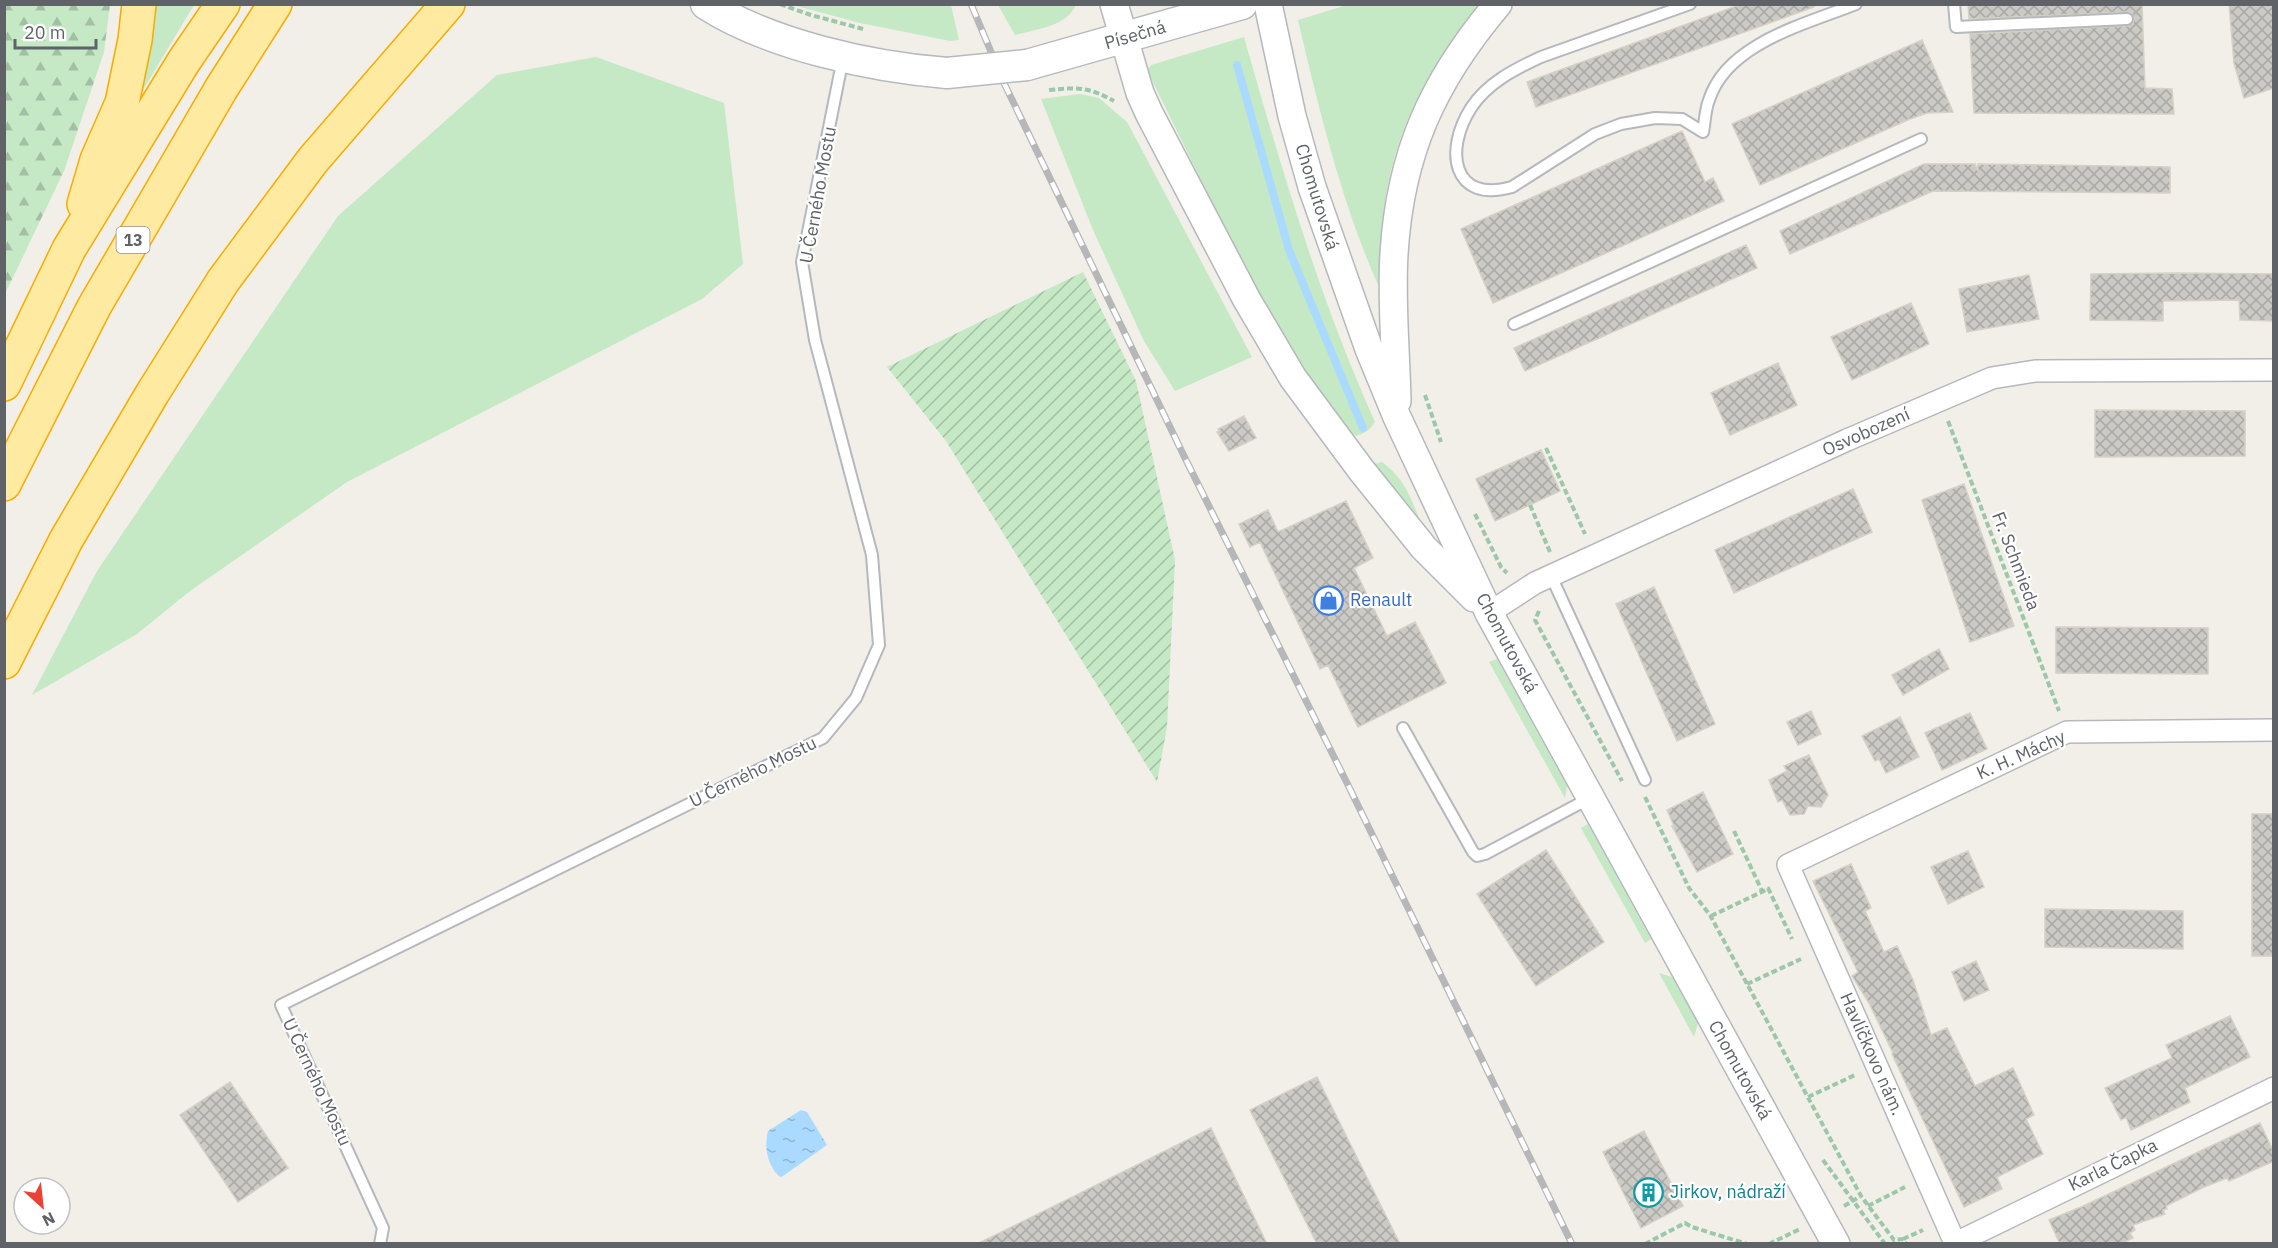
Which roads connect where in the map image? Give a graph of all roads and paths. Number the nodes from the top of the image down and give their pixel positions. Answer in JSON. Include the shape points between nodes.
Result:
{"nodes":[{"id":1,"x":139,"y":4,"type":"edge"},
{"id":2,"x":223,"y":4,"type":"edge"},
{"id":3,"x":275,"y":4,"type":"edge"},
{"id":4,"x":448,"y":4,"type":"edge"},
{"id":5,"x":706,"y":4,"type":"edge"},
{"id":6,"x":780,"y":4,"type":"edge"},
{"id":7,"x":1114,"y":4,"type":"edge"},
{"id":8,"x":1242,"y":4,"type":"edge"},
{"id":9,"x":1268,"y":4,"type":"edge"},
{"id":10,"x":1497,"y":4,"type":"edge"},
{"id":11,"x":1690,"y":4,"type":"edge"},
{"id":12,"x":1856,"y":4,"type":"edge"},
{"id":13,"x":1954,"y":4,"type":"edge"},
{"id":14,"x":2127,"y":19,"type":"dead end"},
{"id":15,"x":866,"y":30,"type":"dead end"},
{"id":16,"x":1132,"y":36,"type":"junction"},
{"id":17,"x":843,"y":57,"type":"junction"},
{"id":18,"x":1038,"y":92,"type":"dead end"},
{"id":19,"x":1121,"y":107,"type":"dead end"},
{"id":20,"x":1921,"y":139,"type":"dead end"},
{"id":21,"x":69,"y":249,"type":"junction"},
{"id":22,"x":1514,"y":324,"type":"dead end"},
{"id":23,"x":2274,"y":370,"type":"edge"},
{"id":24,"x":4,"y":384,"type":"edge"},
{"id":25,"x":1941,"y":400,"type":"junction"},
{"id":26,"x":1397,"y":417,"type":"junction"},
{"id":27,"x":1546,"y":448,"type":"dead end"},
{"id":28,"x":4,"y":484,"type":"edge"},
{"id":29,"x":1530,"y":505,"type":"dead end"},
{"id":30,"x":1588,"y":540,"type":"dead end"},
{"id":31,"x":1549,"y":576,"type":"junction"},
{"id":32,"x":1489,"y":613,"type":"junction"},
{"id":33,"x":4,"y":662,"type":"edge"},
{"id":34,"x":1403,"y":728,"type":"dead end"},
{"id":35,"x":2274,"y":730,"type":"edge"},
{"id":36,"x":2067,"y":732,"type":"junction"},
{"id":37,"x":1645,"y":780,"type":"dead end"},
{"id":38,"x":1624,"y":784,"type":"dead end"},
{"id":39,"x":1644,"y":794,"type":"dead end"},
{"id":40,"x":1591,"y":798,"type":"junction"},
{"id":41,"x":1734,"y":831,"type":"dead end"},
{"id":42,"x":1788,"y":866,"type":"joint"},
{"id":43,"x":1777,"y":884,"type":"dead end"},
{"id":44,"x":1762,"y":891,"type":"junction"},
{"id":45,"x":1711,"y":916,"type":"junction"},
{"id":46,"x":1801,"y":959,"type":"dead end"},
{"id":47,"x":1748,"y":984,"type":"junction"},
{"id":48,"x":1855,"y":1075,"type":"dead end"},
{"id":49,"x":2273,"y":1090,"type":"edge"},
{"id":50,"x":1808,"y":1097,"type":"junction"},
{"id":51,"x":1907,"y":1186,"type":"dead end"},
{"id":52,"x":1868,"y":1206,"type":"junction"},
{"id":53,"x":1821,"y":1219,"type":"junction"},
{"id":54,"x":1959,"y":1242,"type":"edge"},
{"id":55,"x":380,"y":1244,"type":"edge"},
{"id":56,"x":1644,"y":1244,"type":"edge"},
{"id":57,"x":1747,"y":1244,"type":"edge"},
{"id":58,"x":1769,"y":1244,"type":"edge"},
{"id":59,"x":1836,"y":1244,"type":"edge"},
{"id":60,"x":1906,"y":1244,"type":"edge"}],
"edges":[{"from":1,"to":21,"type":"highway","via":[[122,103],[97,160]]},
{"from":2,"to":21,"type":"highway"},
{"from":3,"to":28,"type":"highway","number":"13","via":[[94,307]]},
{"from":4,"to":33,"type":"highway","via":[[313,160],[223,281],[66,540]]},
{"from":5,"to":17,"type":"main road","name":"Písečná","via":[[756,29]]},
{"from":6,"to":15,"type":"path"},
{"from":7,"to":16,"type":"street"},
{"from":8,"to":16,"type":"main road","name":"Písečná"},
{"from":9,"to":26,"type":"street","name":"Chomutovská","via":[[1312,187]]},
{"from":10,"to":26,"type":"street","via":[[1443,79],[1410,156],[1394,255]]},
{"from":11,"to":12,"type":"lane","via":[[1541,57],[1485,90],[1459,131],[1455,154],[1463,179],[1483,191],[1512,187],[1595,134],[1621,124],[1655,118],[1682,119],[1703,132],[1709,99],[1721,77],[1741,56],[1770,38]]},
{"from":13,"to":14,"type":"lane","via":[[1956,27]]},
{"from":16,"to":17,"type":"main road","name":"Písečná","bridge":true,"via":[[1027,65],[946,73]]},
{"from":16,"to":32,"type":"street","via":[[1140,93],[1149,113],[1247,300],[1293,378],[1418,539]]},
{"from":17,"to":55,"type":"lane","name":"U Černého Mostu","via":[[802,262],[815,340],[872,555],[879,645],[856,698],[823,738],[281,1005],[383,1228]]},
{"from":18,"to":19,"type":"path","via":[[1088,88]]},
{"from":20,"to":22,"type":"lane"},
{"from":21,"to":24,"type":"highway"},
{"from":23,"to":25,"type":"street","name":"Osvobození","via":[[2035,371],[1992,378]]},
{"from":25,"to":31,"type":"street","name":"Osvobození"},
{"from":25,"to":36,"type":"path","name":"Fr. Schmieda"},
{"from":26,"to":32,"type":"street","name":"Chomutovská"},
{"from":27,"to":30,"type":"path"},
{"from":29,"to":31,"type":"path"},
{"from":31,"to":32,"type":"street","name":"Osvobození"},
{"from":31,"to":37,"type":"lane"},
{"from":31,"to":38,"type":"path","via":[[1554,594],[1535,620]]},
{"from":32,"to":40,"type":"street","name":"Chomutovská"},
{"from":34,"to":40,"type":"lane","via":[[1478,856]]},
{"from":35,"to":36,"type":"street","name":"K. H. Máchy"},
{"from":36,"to":42,"type":"street","name":"K. H. Máchy"},
{"from":39,"to":45,"type":"path","via":[[1689,888]]},
{"from":40,"to":53,"type":"street","name":"Chomutovská"},
{"from":41,"to":44,"type":"path"},
{"from":42,"to":54,"type":"street","name":"Havlíčkovo nám."},
{"from":43,"to":44,"type":"path"},
{"from":44,"to":45,"type":"path"},
{"from":45,"to":47,"type":"path"},
{"from":46,"to":47,"type":"path"},
{"from":47,"to":50,"type":"path"},
{"from":48,"to":50,"type":"path"},
{"from":49,"to":54,"type":"street","name":"Karla Čapka"},
{"from":50,"to":52,"type":"path"},
{"from":51,"to":52,"type":"path"},
{"from":52,"to":60,"type":"path","via":[[1894,1240],[1903,1239]]},
{"from":53,"to":58,"type":"path"},
{"from":53,"to":59,"type":"street","name":"Chomutovská"},
{"from":56,"to":57,"type":"path","via":[[1685,1223]]}]}
